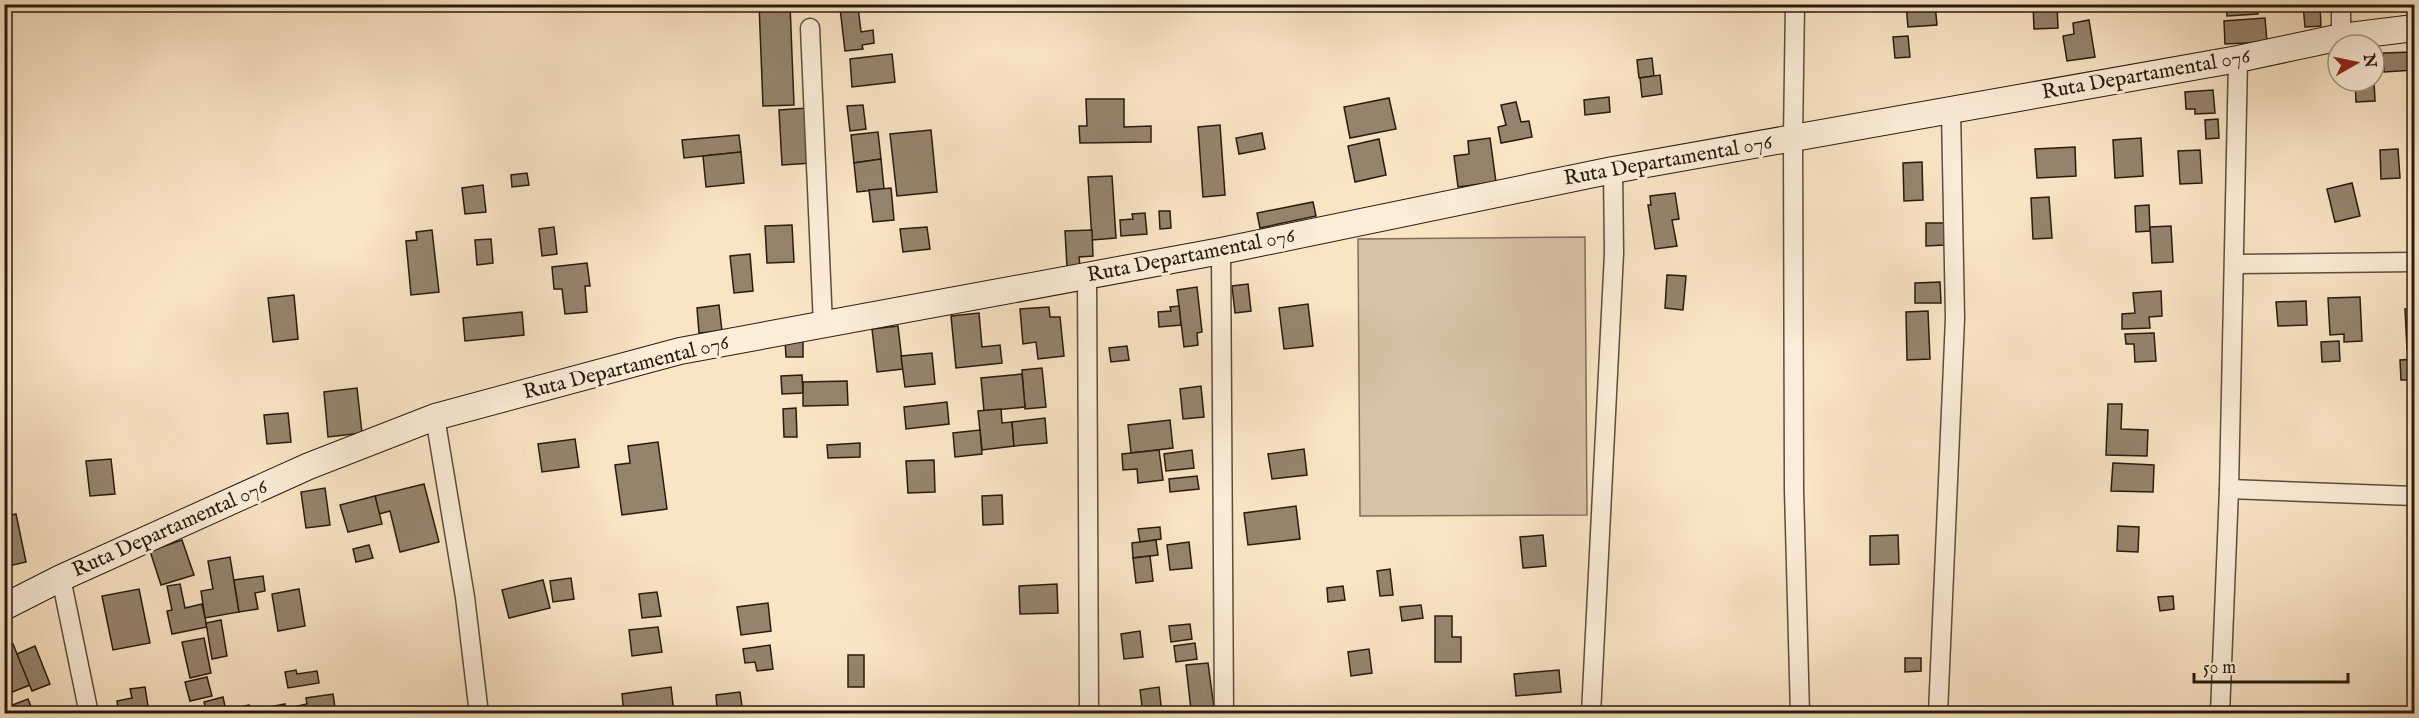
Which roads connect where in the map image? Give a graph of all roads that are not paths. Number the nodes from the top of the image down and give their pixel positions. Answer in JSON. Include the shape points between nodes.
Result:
{"nodes":[{"id":1,"x":1795,"y":4,"type":"edge"},
{"id":2,"x":2341,"y":4,"type":"edge"},
{"id":3,"x":810,"y":28,"type":"dead end"},
{"id":4,"x":2415,"y":28,"type":"edge"},
{"id":5,"x":2341,"y":33,"type":"edge"},
{"id":6,"x":2374,"y":33,"type":"edge"},
{"id":7,"x":2326,"y":40,"type":"edge"},
{"id":8,"x":2238,"y":59,"type":"junction"},
{"id":9,"x":1951,"y":111,"type":"junction"},
{"id":10,"x":1793,"y":138,"type":"junction"},
{"id":11,"x":1613,"y":170,"type":"junction"},
{"id":12,"x":1221,"y":251,"type":"junction"},
{"id":13,"x":2415,"y":262,"type":"edge"},
{"id":14,"x":2235,"y":264,"type":"junction"},
{"id":15,"x":1087,"y":276,"type":"junction"},
{"id":16,"x":823,"y":325,"type":"junction"},
{"id":17,"x":435,"y":417,"type":"junction"},
{"id":18,"x":2229,"y":489,"type":"junction"},
{"id":19,"x":2415,"y":496,"type":"edge"},
{"id":20,"x":61,"y":578,"type":"junction"},
{"id":21,"x":4,"y":607,"type":"edge"},
{"id":22,"x":89,"y":714,"type":"edge"},
{"id":23,"x":479,"y":714,"type":"edge"},
{"id":24,"x":1089,"y":714,"type":"edge"},
{"id":25,"x":1224,"y":714,"type":"edge"},
{"id":26,"x":1591,"y":714,"type":"edge"},
{"id":27,"x":1800,"y":714,"type":"edge"},
{"id":28,"x":1938,"y":714,"type":"edge"},
{"id":29,"x":2220,"y":714,"type":"edge"}],
"edges":[{"from":1,"to":10,"type":"street"},
{"from":2,"to":5,"type":"street"},
{"from":3,"to":16,"type":"street"},
{"from":4,"to":6,"type":"main road","name":"Ruta Departamental 076"},
{"from":7,"to":8,"type":"main road","name":"Ruta Departamental 076"},
{"from":8,"to":9,"type":"main road","name":"Ruta Departamental 076"},
{"from":8,"to":14,"type":"street"},
{"from":9,"to":10,"type":"main road","name":"Ruta Departamental 076"},
{"from":9,"to":28,"type":"street","via":[[1955,318]]},
{"from":10,"to":11,"type":"main road","name":"Ruta Departamental 076"},
{"from":10,"to":27,"type":"street","via":[[1794,490]]},
{"from":11,"to":12,"type":"main road","name":"Ruta Departamental 076"},
{"from":11,"to":26,"type":"street","via":[[1614,253]]},
{"from":12,"to":15,"type":"main road","name":"Ruta Departamental 076"},
{"from":12,"to":25,"type":"street"},
{"from":13,"to":14,"type":"street"},
{"from":14,"to":18,"type":"street"},
{"from":15,"to":16,"type":"main road","name":"Ruta Departamental 076"},
{"from":15,"to":24,"type":"street"},
{"from":16,"to":17,"type":"main road","name":"Ruta Departamental 076","via":[[680,351]]},
{"from":17,"to":20,"type":"main road","name":"Ruta Departamental 076","via":[[309,466]]},
{"from":17,"to":23,"type":"street","via":[[465,597]]},
{"from":18,"to":19,"type":"street"},
{"from":18,"to":29,"type":"street"},
{"from":20,"to":21,"type":"main road","name":"Ruta Departamental 076"},
{"from":20,"to":22,"type":"street"}]}
